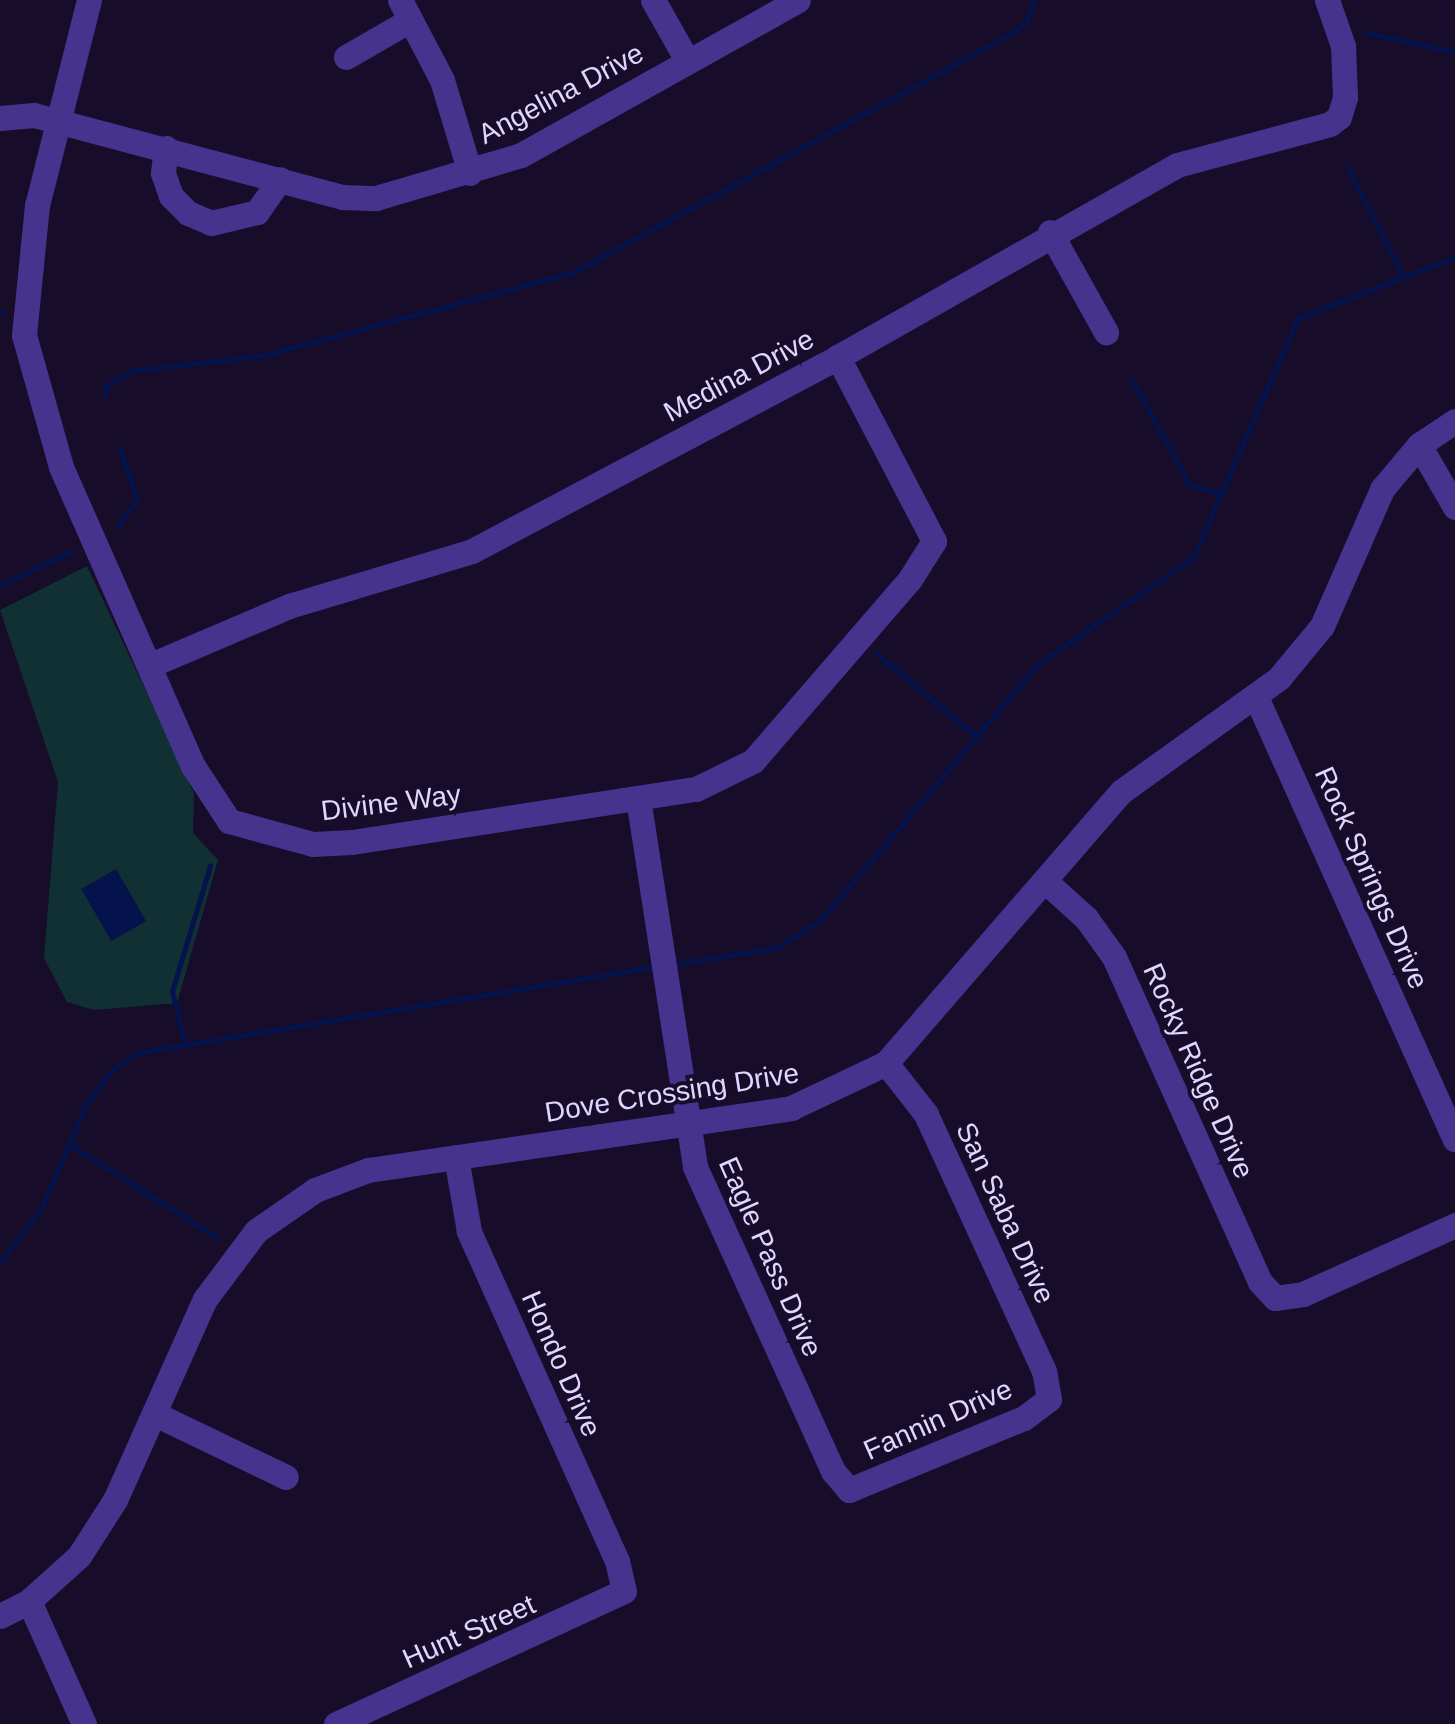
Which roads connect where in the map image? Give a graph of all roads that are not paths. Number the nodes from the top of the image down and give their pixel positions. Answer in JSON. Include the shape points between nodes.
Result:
{"nodes":[{"id":1,"x":89,"y":0,"type":"edge"},
{"id":2,"x":654,"y":0,"type":"edge"},
{"id":3,"x":798,"y":0,"type":"edge"},
{"id":4,"x":1327,"y":0,"type":"edge"},
{"id":5,"x":405,"y":10,"type":"edge"},
{"id":6,"x":346,"y":57,"type":"dead end"},
{"id":7,"x":686,"y":60,"type":"junction"},
{"id":8,"x":0,"y":118,"type":"edge"},
{"id":9,"x":56,"y":120,"type":"junction"},
{"id":10,"x":166,"y":148,"type":"junction"},
{"id":11,"x":470,"y":173,"type":"junction"},
{"id":12,"x":280,"y":179,"type":"junction"},
{"id":13,"x":1050,"y":232,"type":"junction"},
{"id":14,"x":1106,"y":332,"type":"dead end"},
{"id":15,"x":838,"y":357,"type":"junction"},
{"id":16,"x":1455,"y":421,"type":"edge"},
{"id":17,"x":1419,"y":445,"type":"junction"},
{"id":18,"x":1455,"y":508,"type":"edge"},
{"id":19,"x":152,"y":664,"type":"junction"},
{"id":20,"x":1256,"y":698,"type":"junction"},
{"id":21,"x":638,"y":798,"type":"junction"},
{"id":22,"x":1046,"y":882,"type":"junction"},
{"id":23,"x":886,"y":1062,"type":"junction"},
{"id":24,"x":686,"y":1124,"type":"junction"},
{"id":25,"x":1455,"y":1139,"type":"edge"},
{"id":26,"x":456,"y":1157,"type":"junction"},
{"id":27,"x":1455,"y":1225,"type":"edge"},
{"id":28,"x":1048,"y":1399,"type":"joint"},
{"id":29,"x":155,"y":1414,"type":"junction"},
{"id":30,"x":286,"y":1477,"type":"dead end"},
{"id":31,"x":849,"y":1490,"type":"joint"},
{"id":32,"x":624,"y":1591,"type":"joint"},
{"id":33,"x":29,"y":1602,"type":"junction"},
{"id":34,"x":0,"y":1616,"type":"edge"},
{"id":35,"x":84,"y":1724,"type":"edge"},
{"id":36,"x":336,"y":1724,"type":"edge"}],
"edges":[{"from":1,"to":9,"type":"street","name":"Divine Way"},
{"from":2,"to":7,"type":"street"},
{"from":3,"to":7,"type":"street","name":"Angelina Drive"},
{"from":4,"to":13,"type":"street","name":"Medina Drive","via":[[1344,46],[1340,117],[1178,165]]},
{"from":5,"to":6,"type":"street"},
{"from":5,"to":11,"type":"street","via":[[442,80]]},
{"from":7,"to":11,"type":"street","name":"Angelina Drive","via":[[522,155]]},
{"from":8,"to":9,"type":"street","name":"Angelina Drive"},
{"from":9,"to":10,"type":"street","name":"Angelina Drive"},
{"from":9,"to":19,"type":"street","name":"Divine Way","via":[[30,250],[24,335],[61,467]]},
{"from":10,"to":12,"type":"street","name":"Angelina Drive"},
{"from":10,"to":12,"type":"street","via":[[163,173],[171,196],[211,222],[257,212]]},
{"from":11,"to":12,"type":"street","name":"Angelina Drive","via":[[360,199]]},
{"from":13,"to":14,"type":"street"},
{"from":13,"to":15,"type":"street","name":"Medina Drive"},
{"from":15,"to":19,"type":"street","name":"Medina Drive","via":[[472,551],[273,611]]},
{"from":15,"to":21,"type":"street","name":"Divine Way","via":[[934,542],[753,761],[696,789]]},
{"from":16,"to":17,"type":"street","name":"Dove Crossing Drive"},
{"from":17,"to":18,"type":"street"},
{"from":17,"to":20,"type":"street","name":"Dove Crossing Drive","via":[[1366,514],[1322,626]]},
{"from":19,"to":21,"type":"street","name":"Divine Way","via":[[193,766],[228,821],[278,835],[313,844],[352,842]]},
{"from":20,"to":22,"type":"street","name":"Dove Crossing Drive","via":[[1137,777]]},
{"from":20,"to":25,"type":"street","name":"Rock Springs Drive"},
{"from":21,"to":24,"type":"street","name":"Eagle Pass Drive"},
{"from":22,"to":23,"type":"street","name":"Dove Crossing Drive"},
{"from":22,"to":27,"type":"street","name":"Rocky Ridge Drive","via":[[1086,918],[1114,957],[1260,1282],[1274,1298],[1303,1294]]},
{"from":23,"to":24,"type":"street","name":"Dove Crossing Drive","via":[[815,1101]]},
{"from":23,"to":28,"type":"street","name":"San Saba Drive","via":[[926,1114],[1044,1371]]},
{"from":24,"to":26,"type":"street","name":"Dove Crossing Drive"},
{"from":24,"to":31,"type":"street","name":"Eagle Pass Drive","via":[[702,1187]]},
{"from":26,"to":29,"type":"street","name":"Dove Crossing Drive","via":[[368,1170],[315,1190],[256,1231],[205,1299]]},
{"from":26,"to":32,"type":"street","name":"Hondo Drive","via":[[469,1231],[617,1561]]},
{"from":28,"to":31,"type":"street","name":"Fannin Drive","via":[[1024,1418]]},
{"from":29,"to":30,"type":"street"},
{"from":29,"to":33,"type":"street","name":"Dove Crossing Drive","via":[[115,1500],[79,1556]]},
{"from":32,"to":36,"type":"street","name":"Hunt Street"},
{"from":33,"to":34,"type":"street","name":"Dove Crossing Drive"},
{"from":33,"to":35,"type":"street"}]}
